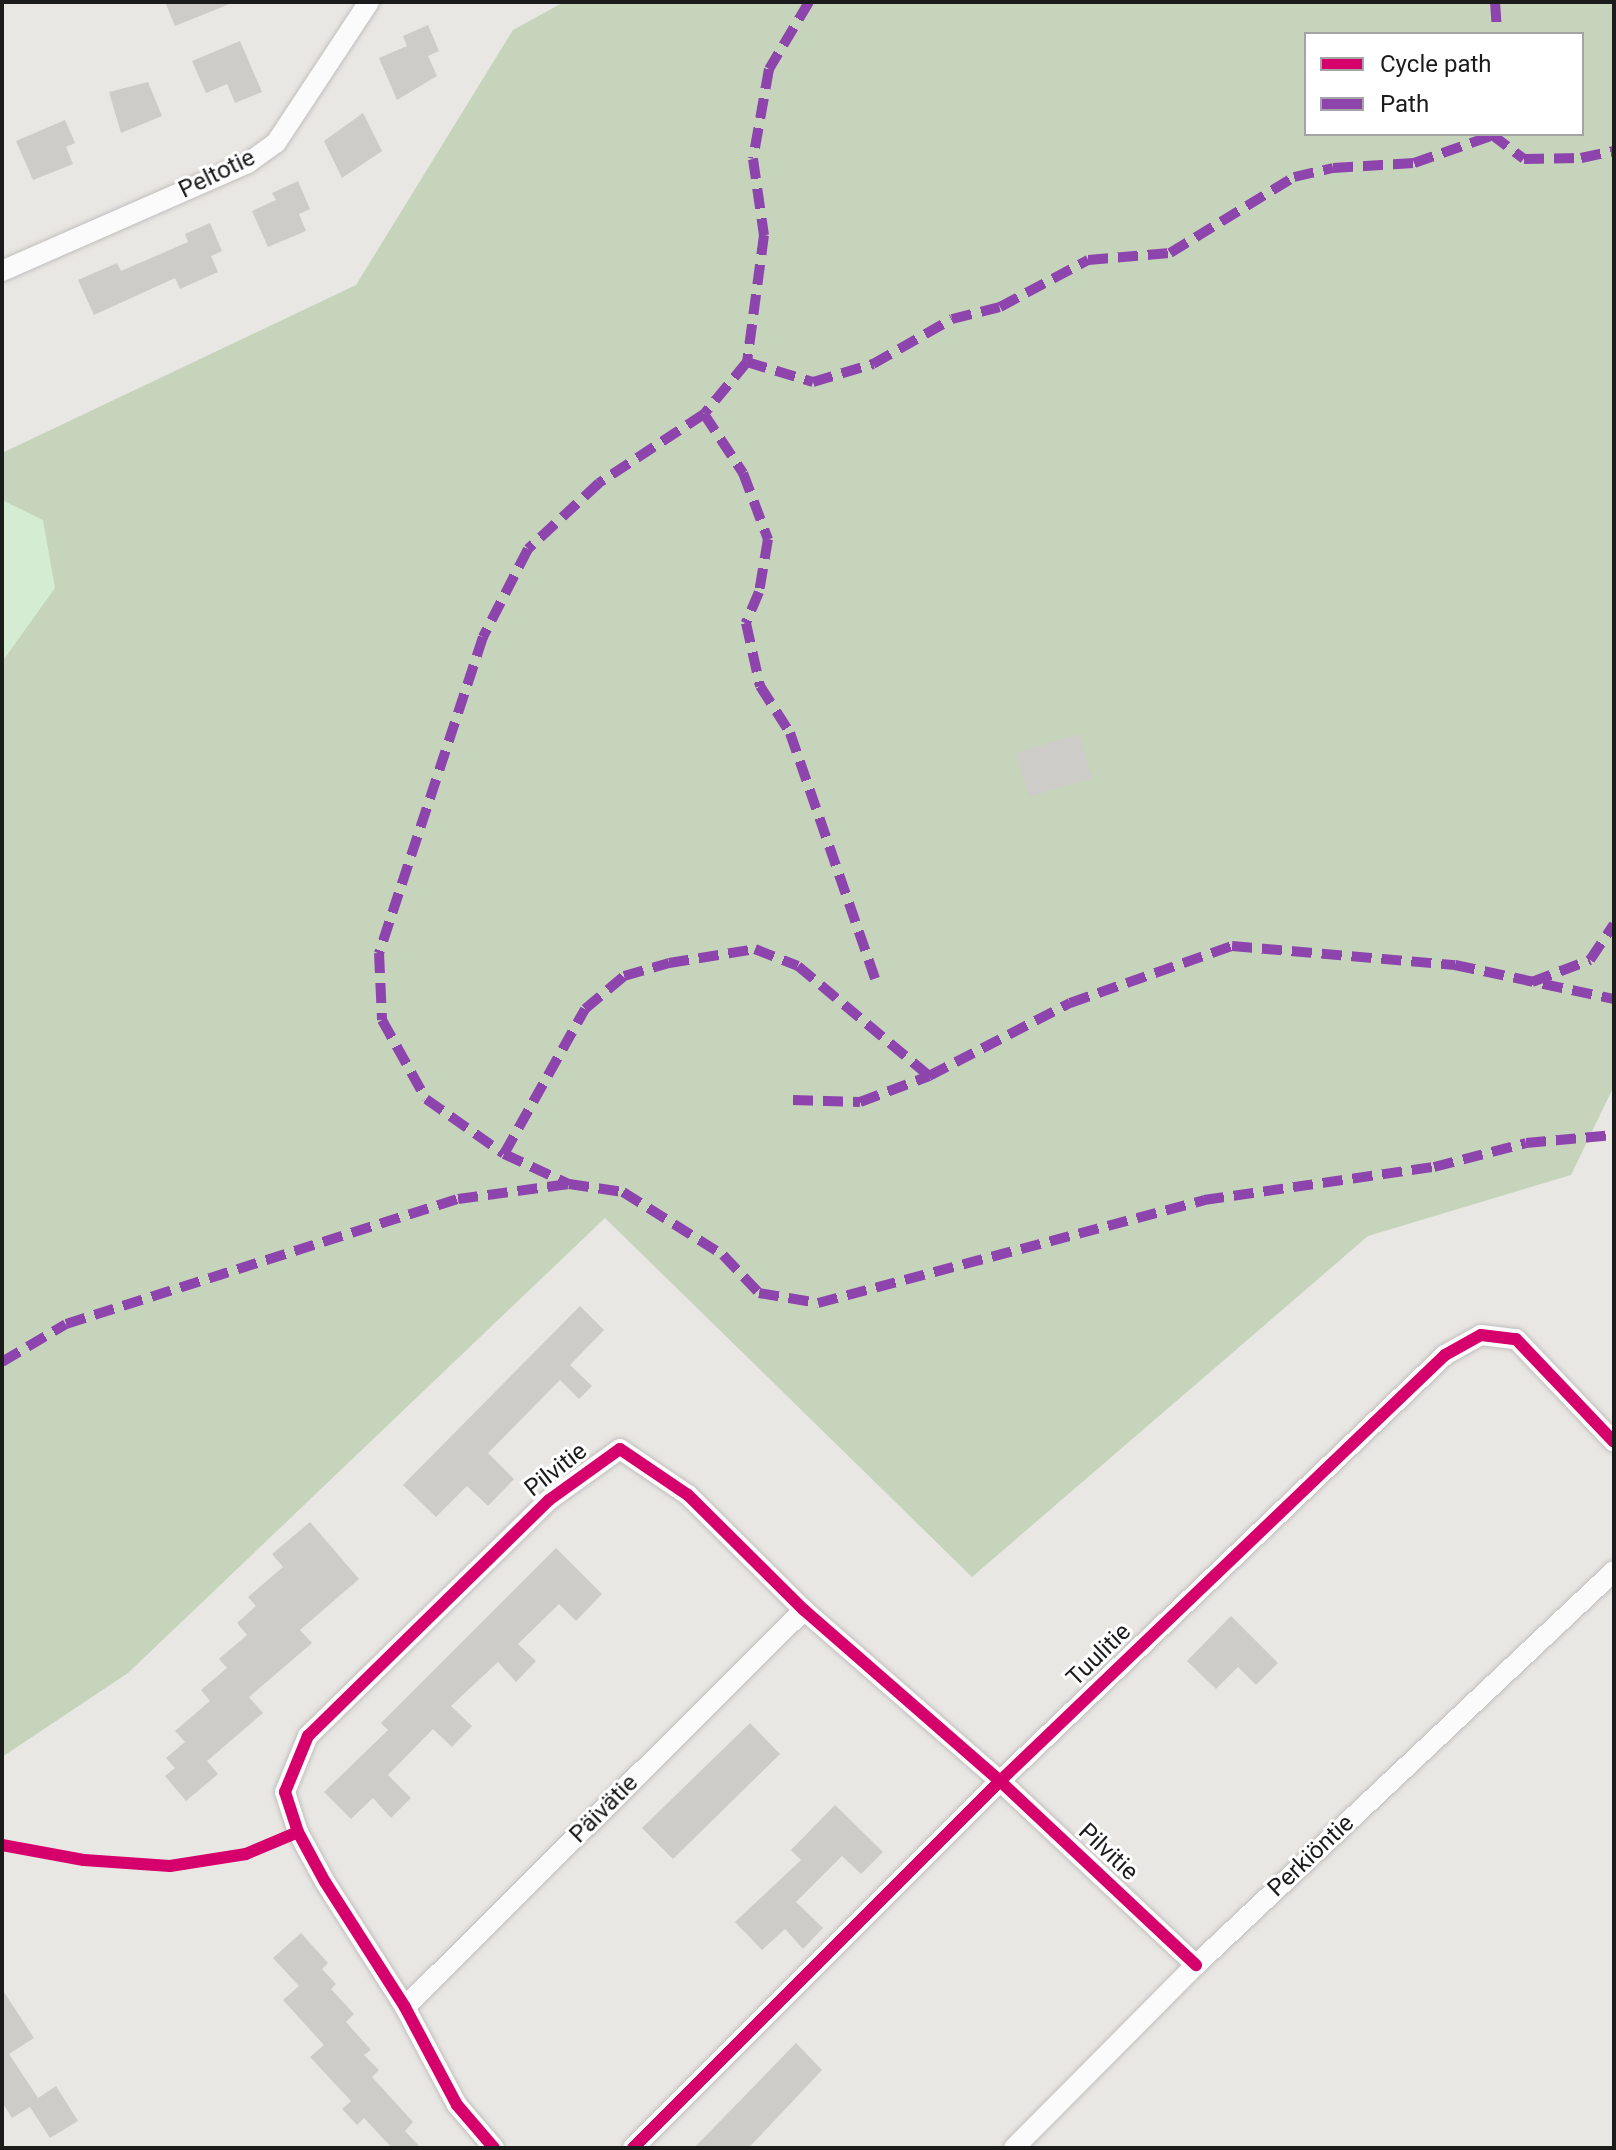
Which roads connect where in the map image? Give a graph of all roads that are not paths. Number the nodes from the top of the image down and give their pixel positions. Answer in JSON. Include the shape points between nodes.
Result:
{"nodes":[{"id":1,"x":369,"y":2,"type":"edge"},
{"id":2,"x":2,"y":271,"type":"edge"},
{"id":3,"x":1614,"y":1442,"type":"edge"},
{"id":4,"x":1614,"y":1571,"type":"edge"},
{"id":5,"x":804,"y":1610,"type":"junction"},
{"id":6,"x":1000,"y":1781,"type":"junction"},
{"id":7,"x":1196,"y":1965,"type":"junction"},
{"id":8,"x":405,"y":2007,"type":"junction"},
{"id":9,"x":494,"y":2148,"type":"edge"},
{"id":10,"x":633,"y":2148,"type":"edge"},
{"id":11,"x":1014,"y":2148,"type":"edge"}],
"edges":[{"from":1,"to":2,"type":"street","name":"Peltotie","via":[[276,143],[248,163]]},
{"from":3,"to":6,"type":"street","name":"Tuulitie","via":[[1516,1339],[1481,1335],[1445,1355]]},
{"from":4,"to":7,"type":"street","name":"Perkiöntie"},
{"from":5,"to":6,"type":"street","name":"Pilvitie"},
{"from":5,"to":8,"type":"street","name":"Päivätie"},
{"from":5,"to":8,"type":"street","name":"Pilvitie","via":[[688,1495],[620,1449],[549,1500],[319,1726],[293,1764],[285,1792],[318,1869]]},
{"from":6,"to":7,"type":"street","name":"Pilvitie"},
{"from":6,"to":10,"type":"street","name":"Tuulitie"},
{"from":7,"to":11,"type":"street","name":"Perkiöntie"},
{"from":8,"to":9,"type":"street","name":"Pilvitie","via":[[457,2105]]}]}
